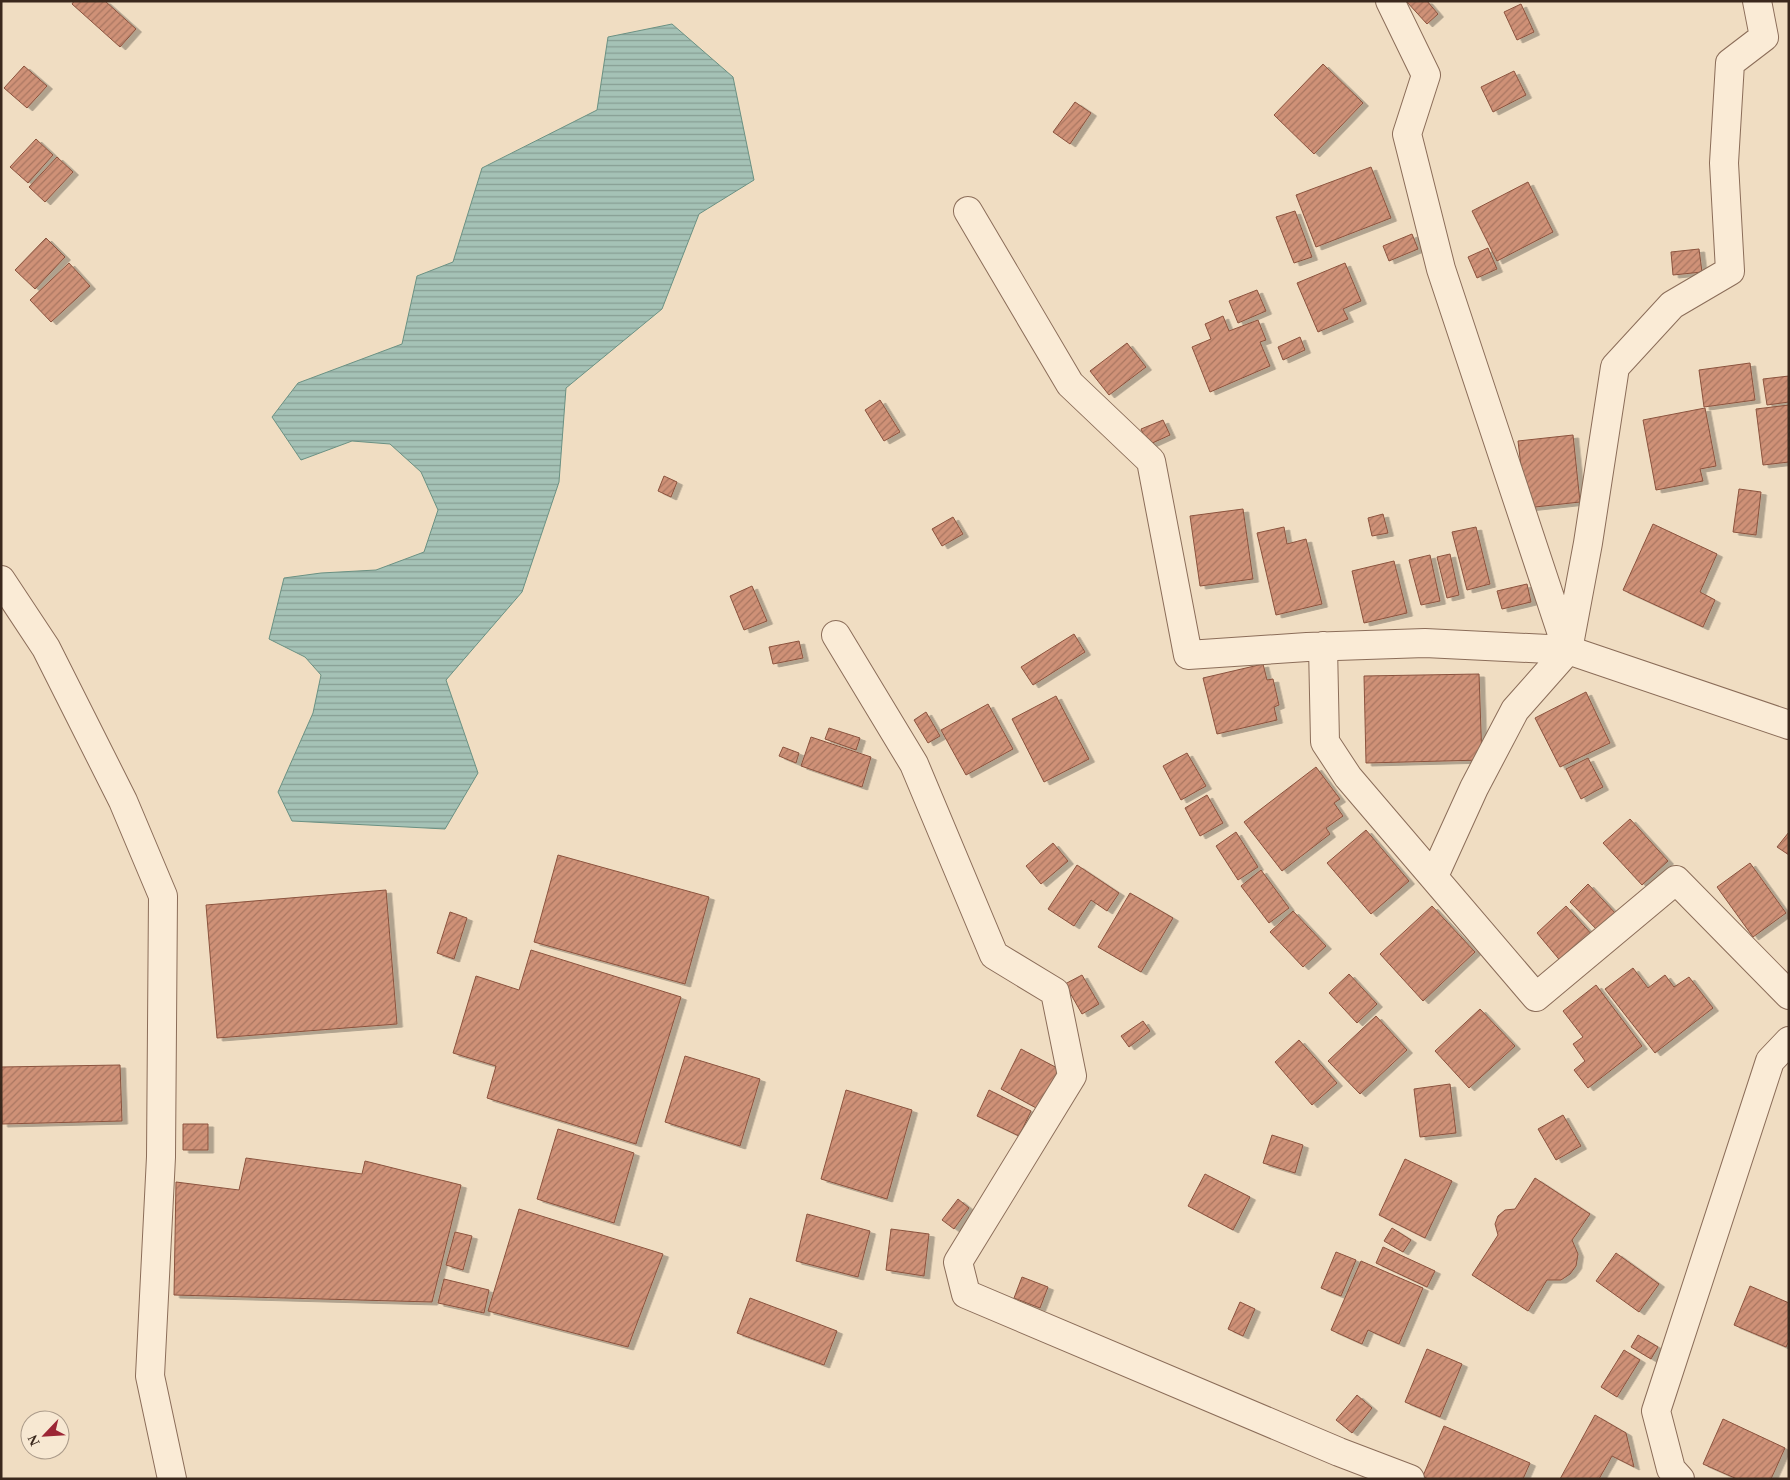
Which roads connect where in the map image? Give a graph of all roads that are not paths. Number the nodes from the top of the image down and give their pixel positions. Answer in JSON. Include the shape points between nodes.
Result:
{"nodes":[{"id":1,"x":1390,"y":1,"type":"edge"},
{"id":2,"x":1757,"y":1,"type":"edge"},
{"id":3,"x":968,"y":211,"type":"dead end"},
{"id":4,"x":1,"y":580,"type":"edge"},
{"id":5,"x":836,"y":635,"type":"dead end"},
{"id":6,"x":1323,"y":646,"type":"junction"},
{"id":7,"x":1568,"y":650,"type":"junction"},
{"id":8,"x":1789,"y":725,"type":"edge"},
{"id":9,"x":1434,"y":876,"type":"junction"},
{"id":10,"x":1789,"y":996,"type":"edge"},
{"id":11,"x":1789,"y":1041,"type":"edge"},
{"id":12,"x":172,"y":1479,"type":"edge"},
{"id":13,"x":1410,"y":1479,"type":"edge"},
{"id":14,"x":1680,"y":1479,"type":"edge"}],
"edges":[{"from":1,"to":7,"type":"street","via":[[1426,75],[1407,134],[1441,269]]},
{"from":2,"to":7,"type":"street","via":[[1764,37],[1730,63],[1724,162],[1730,271],[1672,304],[1616,367]]},
{"from":3,"to":6,"type":"street","via":[[1070,384],[1151,461],[1188,654]]},
{"from":4,"to":12,"type":"street","via":[[46,648],[123,801],[163,896],[161,1157],[150,1376]]},
{"from":5,"to":13,"type":"street","via":[[914,764],[994,955],[1055,992],[1072,1076],[958,1262],[966,1294]]},
{"from":6,"to":7,"type":"street","via":[[1425,643]]},
{"from":6,"to":9,"type":"street","via":[[1325,742],[1348,777]]},
{"from":7,"to":8,"type":"street"},
{"from":7,"to":9,"type":"street","via":[[1515,710],[1474,788]]},
{"from":9,"to":10,"type":"street","via":[[1536,996],[1676,880]]},
{"from":11,"to":14,"type":"street","via":[[1770,1062],[1656,1411],[1671,1469]]}]}
